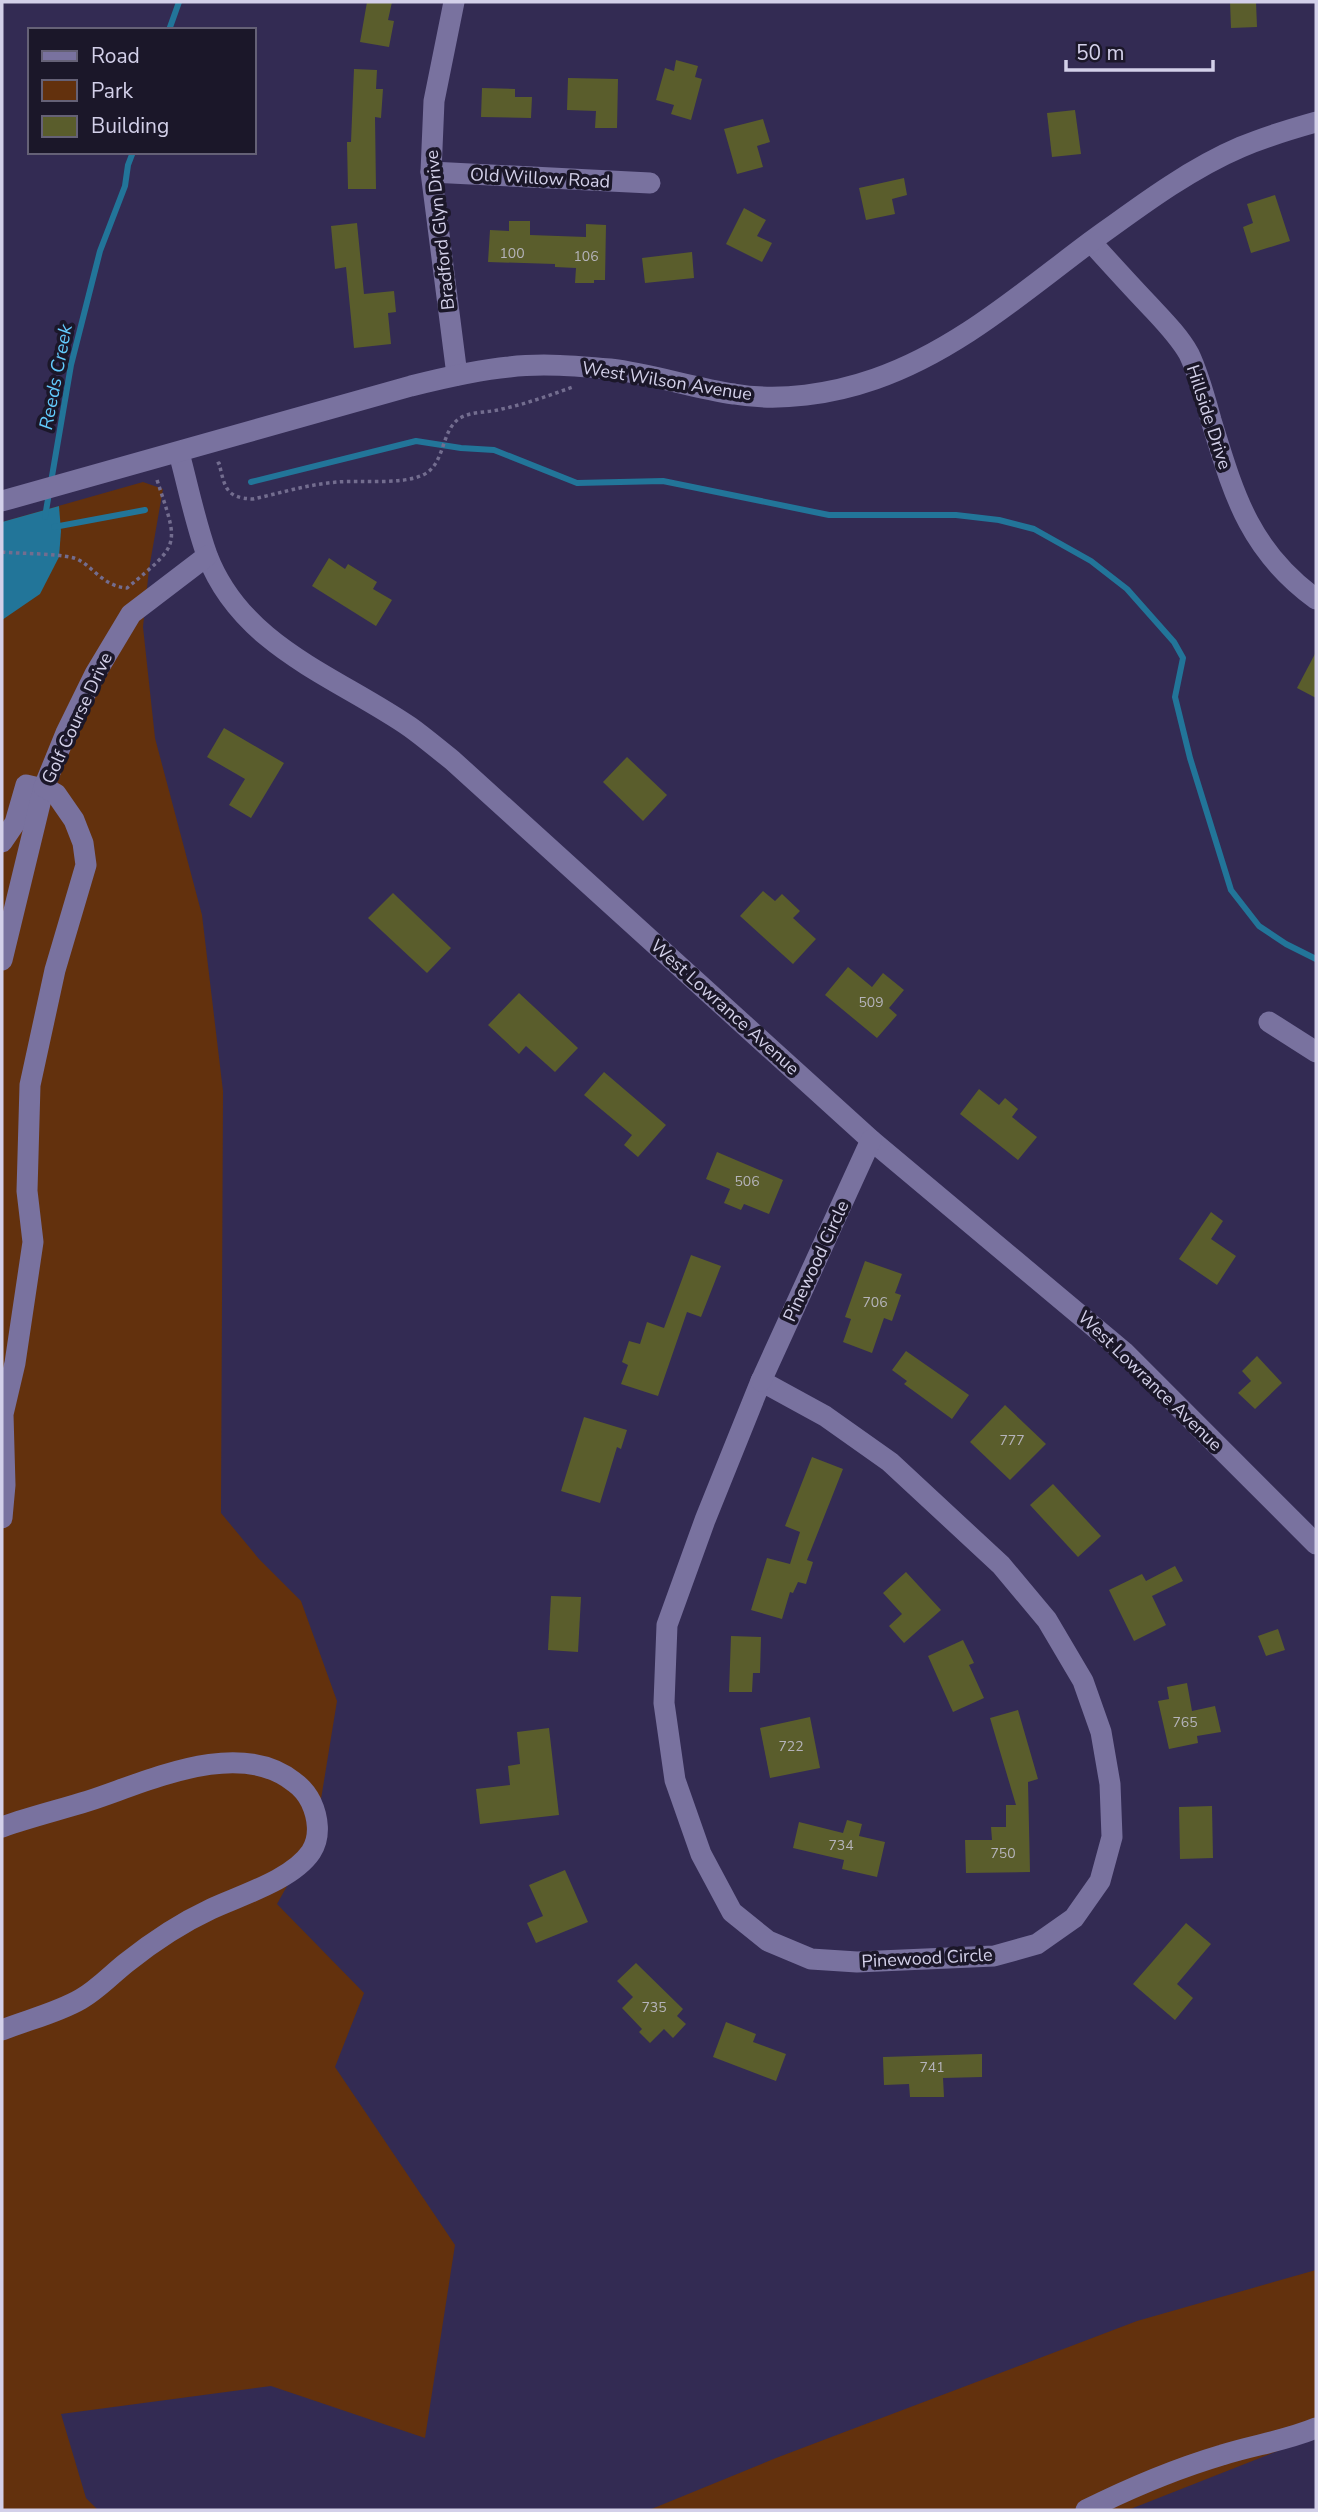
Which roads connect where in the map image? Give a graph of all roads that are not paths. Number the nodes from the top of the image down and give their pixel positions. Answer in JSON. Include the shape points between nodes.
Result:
{"nodes":[{"id":1,"x":454,"y":2,"type":"edge"},
{"id":2,"x":1316,"y":122,"type":"edge"},
{"id":3,"x":431,"y":172,"type":"junction"},
{"id":4,"x":650,"y":183,"type":"dead end"},
{"id":5,"x":1091,"y":242,"type":"junction"},
{"id":6,"x":457,"y":375,"type":"junction"},
{"id":7,"x":178,"y":453,"type":"junction"},
{"id":8,"x":5,"y":500,"type":"edge"},
{"id":9,"x":207,"y":556,"type":"junction"},
{"id":10,"x":1316,"y":599,"type":"edge"},
{"id":11,"x":44,"y":788,"type":"junction"},
{"id":12,"x":2,"y":842,"type":"edge"},
{"id":13,"x":2,"y":960,"type":"edge"},
{"id":14,"x":1269,"y":1022,"type":"dead end"},
{"id":15,"x":1316,"y":1052,"type":"edge"},
{"id":16,"x":871,"y":1140,"type":"junction"},
{"id":17,"x":761,"y":1381,"type":"junction"},
{"id":18,"x":2,"y":1518,"type":"edge"},
{"id":19,"x":1316,"y":1544,"type":"edge"},
{"id":20,"x":2,"y":1827,"type":"edge"},
{"id":21,"x":2,"y":2030,"type":"edge"},
{"id":22,"x":1316,"y":2428,"type":"edge"},
{"id":23,"x":1086,"y":2510,"type":"edge"}],
"edges":[{"from":1,"to":3,"type":"street","name":"Bradford Glyn Drive","via":[[434,101]]},
{"from":2,"to":5,"type":"street","name":"West Wilson Avenue","via":[[1240,148],[1191,174]]},
{"from":3,"to":4,"type":"street","name":"Old Willow Road"},
{"from":3,"to":6,"type":"street","name":"Bradford Glyn Drive"},
{"from":5,"to":6,"type":"street","name":"West Wilson Avenue","via":[[919,362],[823,392],[736,395],[611,369],[565,366],[510,366]]},
{"from":5,"to":10,"type":"street","name":"Hillside Drive","via":[[1188,352],[1242,511],[1277,565]]},
{"from":6,"to":7,"type":"street","name":"West Wilson Avenue"},
{"from":7,"to":8,"type":"street","name":"West Wilson Avenue"},
{"from":7,"to":9,"type":"street","name":"West Lowrance Avenue"},
{"from":9,"to":11,"type":"street","name":"Golf Course Drive","via":[[131,614],[95,674]]},
{"from":9,"to":16,"type":"street","name":"West Lowrance Avenue","via":[[242,614],[275,645],[410,727],[452,760]]},
{"from":11,"to":12,"type":"street","via":[[26,785],[15,823]]},
{"from":11,"to":13,"type":"street","name":"Golf Course Drive"},
{"from":11,"to":18,"type":"street","via":[[56,794],[74,820],[86,865],[55,970],[30,1085],[27,1191],[33,1242],[3,1414]]},
{"from":14,"to":15,"type":"street"},
{"from":16,"to":17,"type":"street","name":"Pinewood Circle"},
{"from":16,"to":19,"type":"street","name":"West Lowrance Avenue","via":[[1124,1352]]},
{"from":17,"to":17,"type":"street","name":"Pinewood Circle","via":[[667,1625],[664,1703],[673,1767],[701,1854],[733,1912],[768,1941],[811,1959],[857,1962],[994,1956],[1037,1944],[1074,1918],[1100,1881],[1112,1837],[1101,1731],[1083,1681],[1047,1620],[1002,1565],[890,1462],[825,1416]]},
{"from":20,"to":21,"type":"street","via":[[176,1770],[252,1764],[280,1770],[300,1786],[316,1816],[317,1840],[295,1867],[179,1927],[81,1999]]},
{"from":22,"to":23,"type":"street","via":[[1167,2474]]}]}
